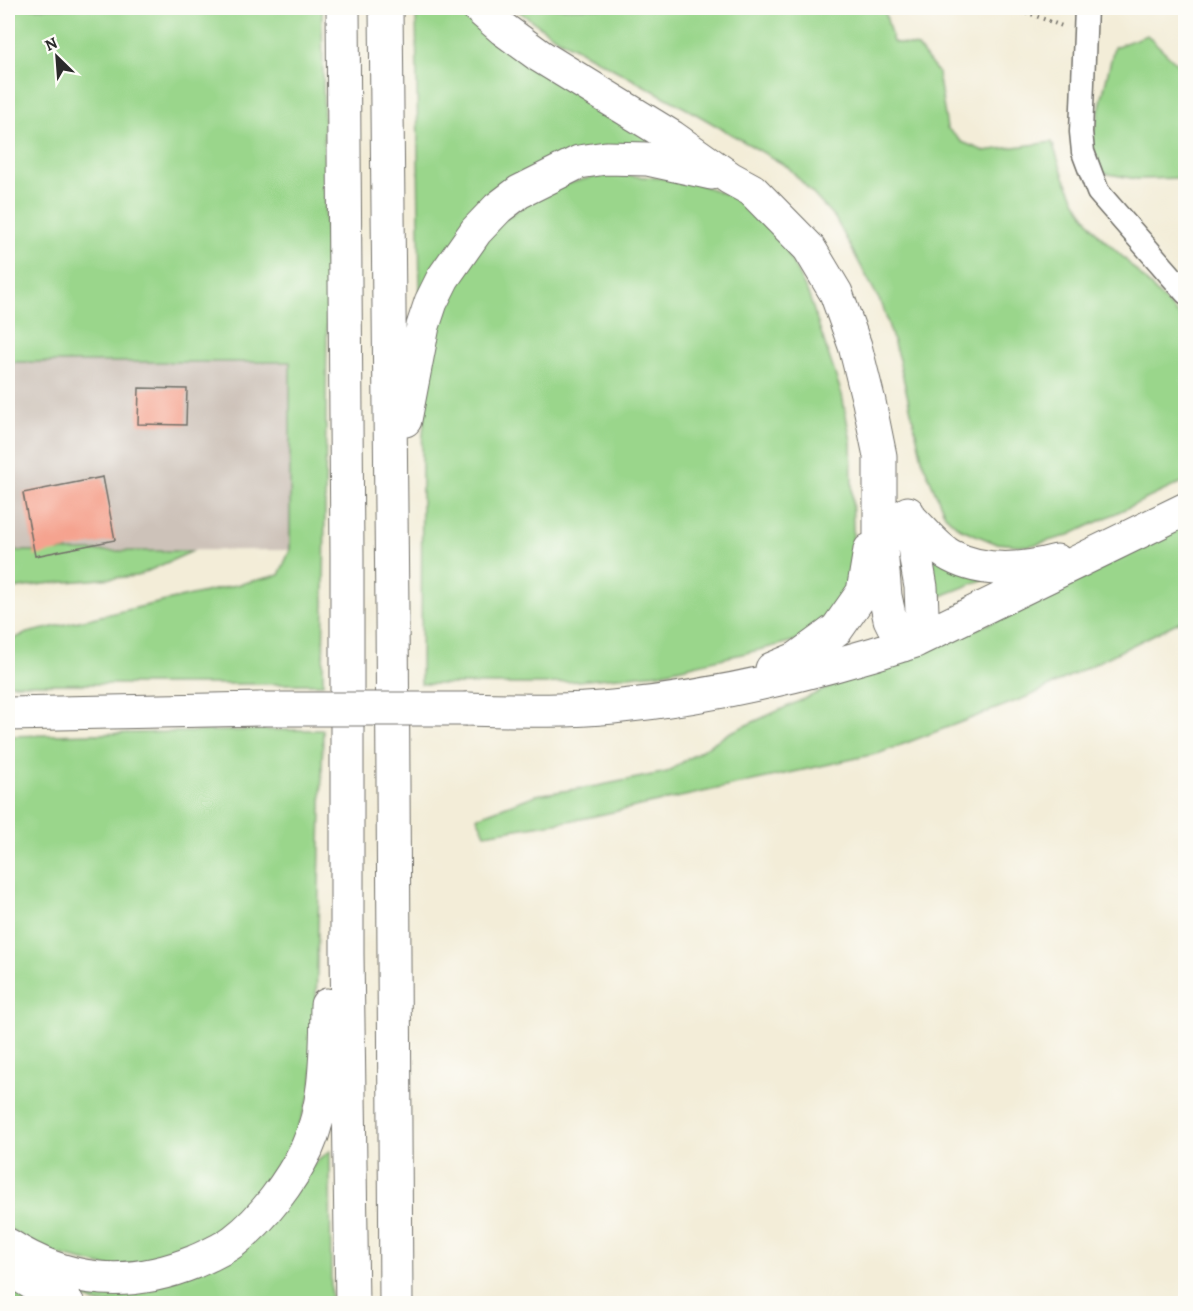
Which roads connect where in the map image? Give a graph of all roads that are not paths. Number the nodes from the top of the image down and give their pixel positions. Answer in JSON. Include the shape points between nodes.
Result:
{"nodes":[{"id":1,"x":343,"y":8,"type":"edge"},
{"id":2,"x":386,"y":8,"type":"edge"},
{"id":3,"x":479,"y":8,"type":"edge"},
{"id":4,"x":1086,"y":8,"type":"edge"},
{"id":5,"x":730,"y":178,"type":"junction"},
{"id":6,"x":1185,"y":293,"type":"edge"},
{"id":7,"x":881,"y":466,"type":"junction"},
{"id":8,"x":1185,"y":510,"type":"edge"},
{"id":9,"x":909,"y":517,"type":"junction"},
{"id":10,"x":1151,"y":526,"type":"junction"},
{"id":11,"x":392,"y":610,"type":"junction"},
{"id":12,"x":909,"y":643,"type":"junction"},
{"id":13,"x":717,"y":692,"type":"junction"},
{"id":14,"x":9,"y":715,"type":"edge"},
{"id":15,"x":346,"y":773,"type":"junction"},
{"id":16,"x":8,"y":1245,"type":"edge"},
{"id":17,"x":8,"y":1265,"type":"edge"},
{"id":18,"x":68,"y":1304,"type":"edge"},
{"id":19,"x":352,"y":1304,"type":"edge"},
{"id":20,"x":396,"y":1304,"type":"edge"}],
"edges":[{"from":1,"to":15,"type":"main road"},
{"from":2,"to":11,"type":"main road"},
{"from":3,"to":5,"type":"main road","via":[[540,56],[672,137]]},
{"from":4,"to":6,"type":"street","via":[[1081,132],[1090,175],[1110,207]]},
{"from":5,"to":7,"type":"main road","via":[[752,190],[809,248],[836,293],[855,346]]},
{"from":5,"to":11,"type":"main road","via":[[647,159],[579,162],[519,192],[476,231],[443,278],[423,326],[405,420],[399,559]]},
{"from":7,"to":9,"type":"main road"},
{"from":7,"to":12,"type":"main road","via":[[882,571],[890,619]]},
{"from":7,"to":13,"type":"main road","via":[[870,498],[870,545],[862,592],[837,629],[796,659]]},
{"from":8,"to":10,"type":"main road"},
{"from":9,"to":10,"type":"main road","via":[[949,555],[980,568],[1034,567],[1075,556]]},
{"from":9,"to":12,"type":"main road","via":[[922,613]]},
{"from":10,"to":12,"type":"main road"},
{"from":11,"to":20,"type":"main road"},
{"from":12,"to":13,"type":"main road","via":[[780,680]]},
{"from":13,"to":14,"type":"main road","bridge":true,"via":[[611,707],[548,710],[262,709]]},
{"from":15,"to":16,"type":"main road","via":[[330,809],[323,1092],[307,1148],[269,1208],[234,1241],[200,1259],[148,1277],[112,1280],[74,1274],[26,1257]]},
{"from":15,"to":19,"type":"main road"},
{"from":17,"to":18,"type":"main road"}]}
